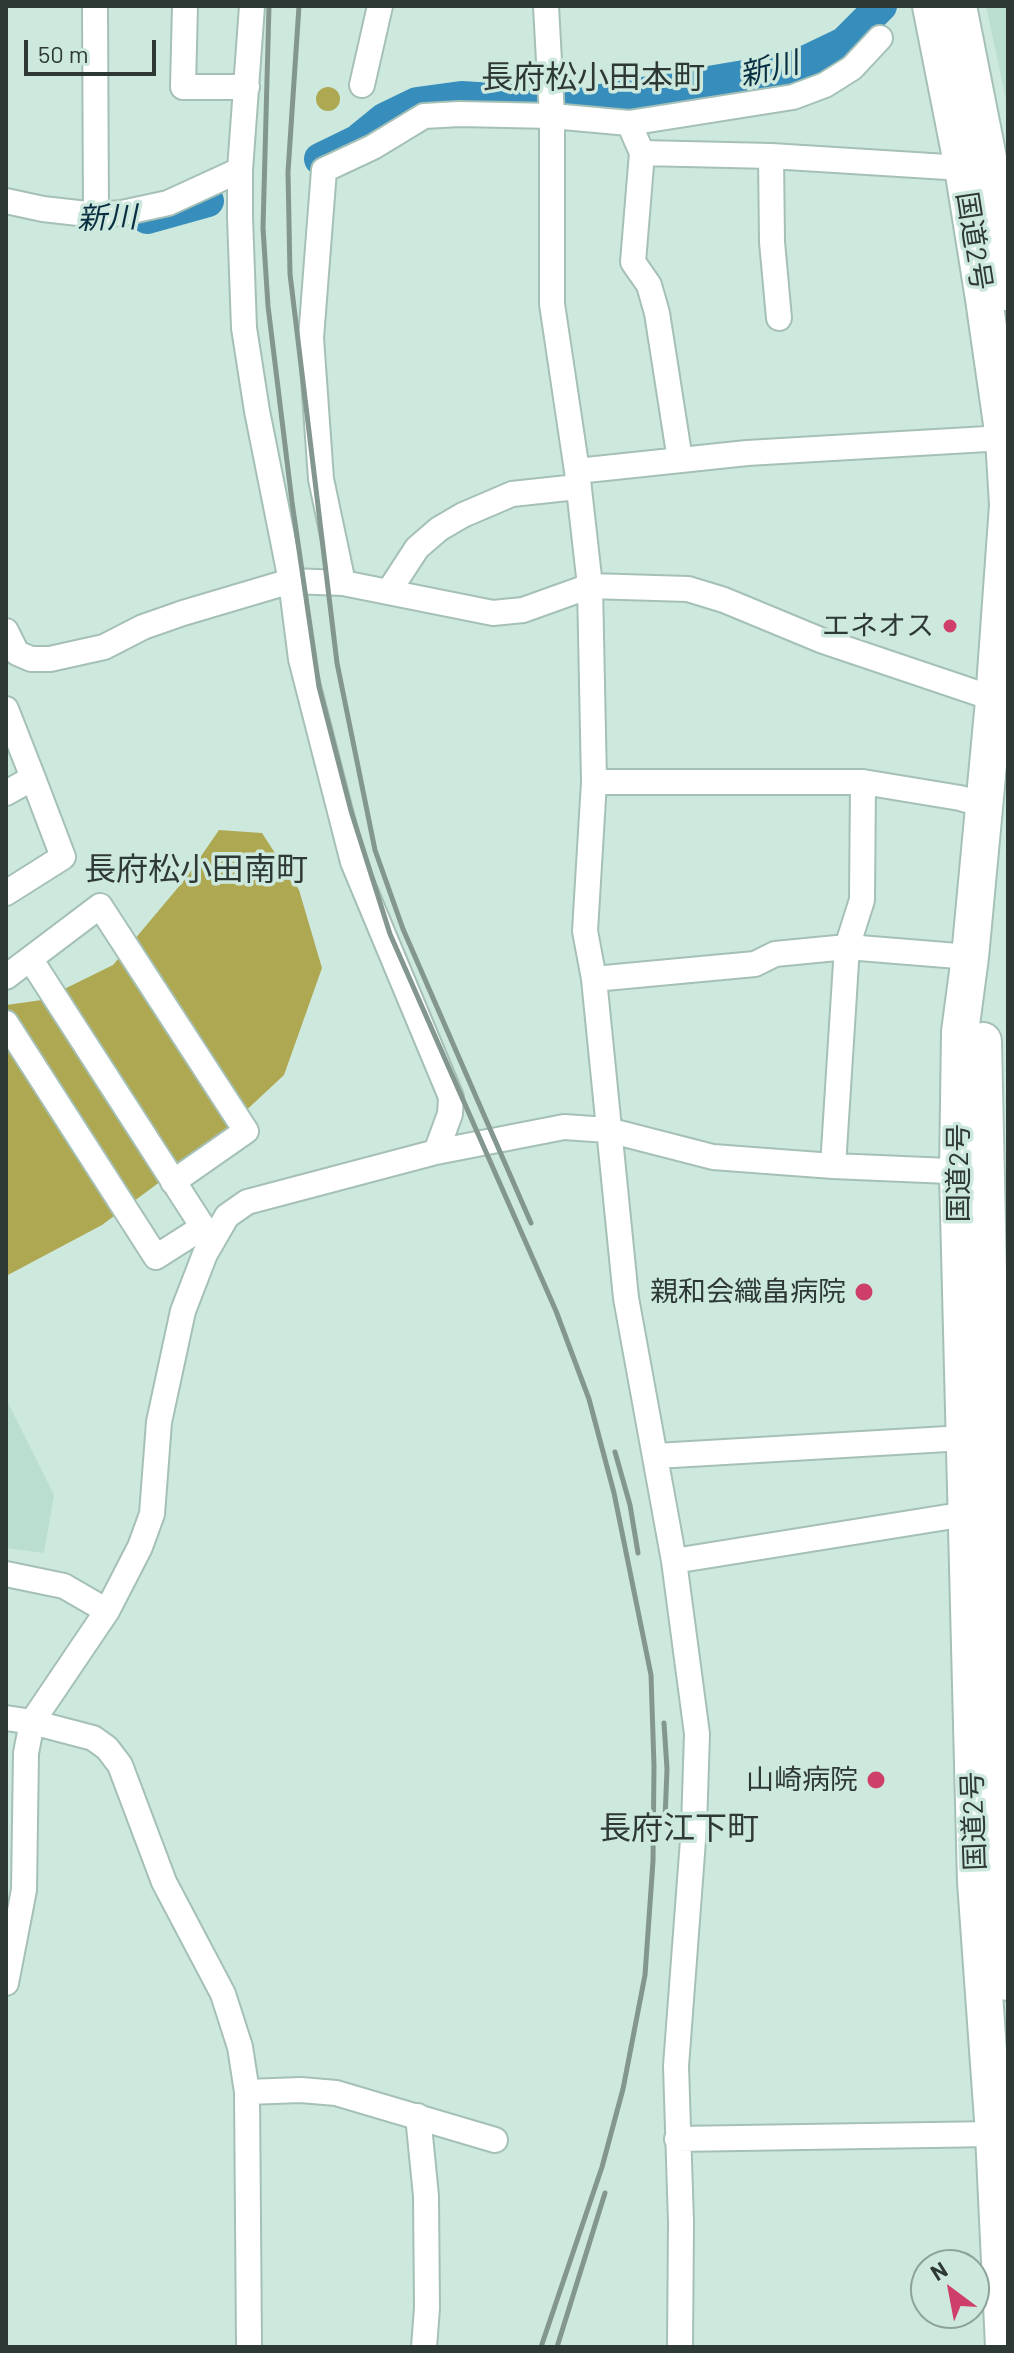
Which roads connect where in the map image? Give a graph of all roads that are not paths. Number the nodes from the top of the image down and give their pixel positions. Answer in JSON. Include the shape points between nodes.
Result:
{"nodes":[{"id":1,"x":95,"y":6,"type":"edge"},
{"id":2,"x":185,"y":6,"type":"edge"},
{"id":3,"x":252,"y":6,"type":"edge"},
{"id":4,"x":380,"y":6,"type":"edge"},
{"id":5,"x":546,"y":6,"type":"edge"},
{"id":6,"x":931,"y":6,"type":"edge"},
{"id":7,"x":958,"y":6,"type":"edge"},
{"id":8,"x":880,"y":38,"type":"dead end"},
{"id":9,"x":362,"y":85,"type":"dead end"},
{"id":10,"x":247,"y":87,"type":"junction"},
{"id":11,"x":552,"y":116,"type":"junction"},
{"id":12,"x":629,"y":123,"type":"junction"},
{"id":13,"x":642,"y":153,"type":"junction"},
{"id":14,"x":771,"y":156,"type":"junction"},
{"id":15,"x":963,"y":168,"type":"junction"},
{"id":16,"x":240,"y":170,"type":"junction"},
{"id":17,"x":6,"y":201,"type":"edge"},
{"id":18,"x":96,"y":215,"type":"junction"},
{"id":19,"x":992,"y":222,"type":"edge"},
{"id":20,"x":1008,"y":299,"type":"edge"},
{"id":21,"x":779,"y":318,"type":"dead end"},
{"id":22,"x":1004,"y":438,"type":"junction"},
{"id":23,"x":680,"y":460,"type":"junction"},
{"id":24,"x":577,"y":479,"type":"junction"},
{"id":25,"x":291,"y":581,"type":"junction"},
{"id":26,"x":343,"y":583,"type":"junction"},
{"id":27,"x":590,"y":586,"type":"junction"},
{"id":28,"x":389,"y":591,"type":"junction"},
{"id":29,"x":6,"y":631,"type":"edge"},
{"id":30,"x":11,"y":657,"type":"edge"},
{"id":31,"x":1001,"y":702,"type":"edge"},
{"id":32,"x":6,"y":709,"type":"edge"},
{"id":33,"x":33,"y":778,"type":"junction"},
{"id":34,"x":594,"y":782,"type":"junction"},
{"id":35,"x":863,"y":782,"type":"junction"},
{"id":36,"x":6,"y":793,"type":"edge"},
{"id":37,"x":996,"y":813,"type":"edge"},
{"id":38,"x":6,"y":893,"type":"edge"},
{"id":39,"x":847,"y":947,"type":"junction"},
{"id":40,"x":970,"y":957,"type":"junction"},
{"id":41,"x":31,"y":960,"type":"junction"},
{"id":42,"x":6,"y":977,"type":"edge"},
{"id":43,"x":594,"y":979,"type":"junction"},
{"id":44,"x":6,"y":1023,"type":"edge"},
{"id":45,"x":608,"y":1130,"type":"junction"},
{"id":46,"x":436,"y":1152,"type":"junction"},
{"id":47,"x":833,"y":1166,"type":"junction"},
{"id":48,"x":972,"y":1172,"type":"junction"},
{"id":49,"x":173,"y":1182,"type":"junction"},
{"id":50,"x":207,"y":1234,"type":"junction"},
{"id":51,"x":964,"y":1438,"type":"junction"},
{"id":52,"x":656,"y":1456,"type":"junction"},
{"id":53,"x":966,"y":1514,"type":"junction"},
{"id":54,"x":674,"y":1561,"type":"junction"},
{"id":55,"x":6,"y":1574,"type":"edge"},
{"id":56,"x":107,"y":1611,"type":"junction"},
{"id":57,"x":1003,"y":1699,"type":"edge"},
{"id":58,"x":6,"y":1718,"type":"edge"},
{"id":59,"x":32,"y":1722,"type":"junction"},
{"id":60,"x":10,"y":1943,"type":"edge"},
{"id":61,"x":1008,"y":1982,"type":"edge"},
{"id":62,"x":6,"y":1983,"type":"edge"},
{"id":63,"x":247,"y":2092,"type":"junction"},
{"id":64,"x":418,"y":2116,"type":"junction"},
{"id":65,"x":1001,"y":2129,"type":"edge"},
{"id":66,"x":677,"y":2139,"type":"junction"},
{"id":67,"x":495,"y":2140,"type":"dead end"},
{"id":68,"x":249,"y":2347,"type":"edge"},
{"id":69,"x":424,"y":2347,"type":"edge"},
{"id":70,"x":680,"y":2347,"type":"edge"},
{"id":71,"x":1004,"y":2347,"type":"edge"}],
"edges":[{"from":1,"to":18,"type":"street"},
{"from":2,"to":10,"type":"street","via":[[183,87]]},
{"from":3,"to":10,"type":"street"},
{"from":4,"to":9,"type":"street"},
{"from":5,"to":11,"type":"street"},
{"from":6,"to":15,"type":"highway","name":"国道2号"},
{"from":7,"to":19,"type":"highway","name":"国道2号","via":[[990,168]]},
{"from":8,"to":12,"type":"street","via":[[852,68],[793,97]]},
{"from":10,"to":16,"type":"street"},
{"from":11,"to":12,"type":"street"},
{"from":11,"to":24,"type":"street","via":[[552,304]]},
{"from":11,"to":26,"type":"street","via":[[424,116],[324,170],[311,338],[321,479]]},
{"from":12,"to":13,"type":"street"},
{"from":13,"to":14,"type":"street"},
{"from":13,"to":23,"type":"street","via":[[633,262],[649,285],[657,313]]},
{"from":14,"to":15,"type":"street"},
{"from":14,"to":21,"type":"street"},
{"from":15,"to":19,"type":"highway","name":"国道2号"},
{"from":16,"to":18,"type":"street","via":[[168,203]]},
{"from":16,"to":25,"type":"street","via":[[244,328]]},
{"from":17,"to":18,"type":"street"},
{"from":19,"to":20,"type":"highway","name":"国道2号"},
{"from":19,"to":22,"type":"highway","name":"国道2号"},
{"from":22,"to":23,"type":"street"},
{"from":22,"to":31,"type":"highway","name":"国道2号","via":[[1008,505]]},
{"from":23,"to":24,"type":"street"},
{"from":24,"to":27,"type":"street"},
{"from":24,"to":28,"type":"street","via":[[512,494],[439,529],[417,548]]},
{"from":25,"to":26,"type":"street"},
{"from":25,"to":30,"type":"street","via":[[143,627],[104,647],[50,659]]},
{"from":25,"to":46,"type":"street","via":[[301,659],[353,862],[451,1097]]},
{"from":26,"to":28,"type":"street"},
{"from":27,"to":28,"type":"street","via":[[523,610],[493,613]]},
{"from":27,"to":31,"type":"street","via":[[688,589]]},
{"from":27,"to":34,"type":"street"},
{"from":29,"to":30,"type":"street"},
{"from":31,"to":37,"type":"highway","name":"国道2号"},
{"from":32,"to":33,"type":"street"},
{"from":33,"to":36,"type":"street"},
{"from":33,"to":38,"type":"street","via":[[63,857]]},
{"from":34,"to":35,"type":"street"},
{"from":34,"to":43,"type":"street","via":[[585,931]]},
{"from":35,"to":37,"type":"street","via":[[960,798]]},
{"from":35,"to":39,"type":"street","via":[[862,900]]},
{"from":37,"to":40,"type":"highway","name":"国道2号"},
{"from":37,"to":48,"type":"highway","name":"国道2号"},
{"from":39,"to":40,"type":"street"},
{"from":39,"to":43,"type":"street","via":[[775,954],[755,964]]},
{"from":39,"to":47,"type":"street"},
{"from":40,"to":48,"type":"highway","name":"国道2号","via":[[960,1032]]},
{"from":41,"to":42,"type":"street"},
{"from":41,"to":49,"type":"street"},
{"from":41,"to":49,"type":"street","via":[[100,906],[246,1131]]},
{"from":43,"to":45,"type":"street"},
{"from":44,"to":50,"type":"street","via":[[156,1257]]},
{"from":45,"to":46,"type":"street","via":[[564,1127]]},
{"from":45,"to":47,"type":"street","via":[[713,1157]]},
{"from":45,"to":52,"type":"street","via":[[626,1298]]},
{"from":46,"to":50,"type":"street","via":[[247,1202]]},
{"from":47,"to":48,"type":"street"},
{"from":48,"to":51,"type":"highway","name":"国道2号"},
{"from":48,"to":57,"type":"highway","name":"国道2号"},
{"from":49,"to":50,"type":"street"},
{"from":50,"to":56,"type":"street","via":[[170,1360],[152,1514]]},
{"from":51,"to":52,"type":"street"},
{"from":51,"to":53,"type":"highway","name":"国道2号"},
{"from":52,"to":54,"type":"street"},
{"from":53,"to":54,"type":"street"},
{"from":53,"to":65,"type":"highway","name":"国道2号","via":[[976,1882]]},
{"from":54,"to":66,"type":"street","via":[[697,1734],[676,2066]]},
{"from":55,"to":56,"type":"street","via":[[64,1586]]},
{"from":56,"to":59,"type":"street"},
{"from":57,"to":61,"type":"highway","name":"国道2号","via":[[1001,1875]]},
{"from":58,"to":59,"type":"street"},
{"from":59,"to":60,"type":"street","via":[[26,1753],[24,1890]]},
{"from":59,"to":63,"type":"street","via":[[93,1738],[120,1765],[164,1882],[223,1994]]},
{"from":60,"to":62,"type":"street"},
{"from":63,"to":64,"type":"street","via":[[336,2093]]},
{"from":63,"to":68,"type":"street"},
{"from":64,"to":67,"type":"street"},
{"from":64,"to":69,"type":"street","via":[[426,2196]]},
{"from":65,"to":66,"type":"street"},
{"from":65,"to":71,"type":"highway","name":"国道2号"},
{"from":66,"to":70,"type":"street"}]}
